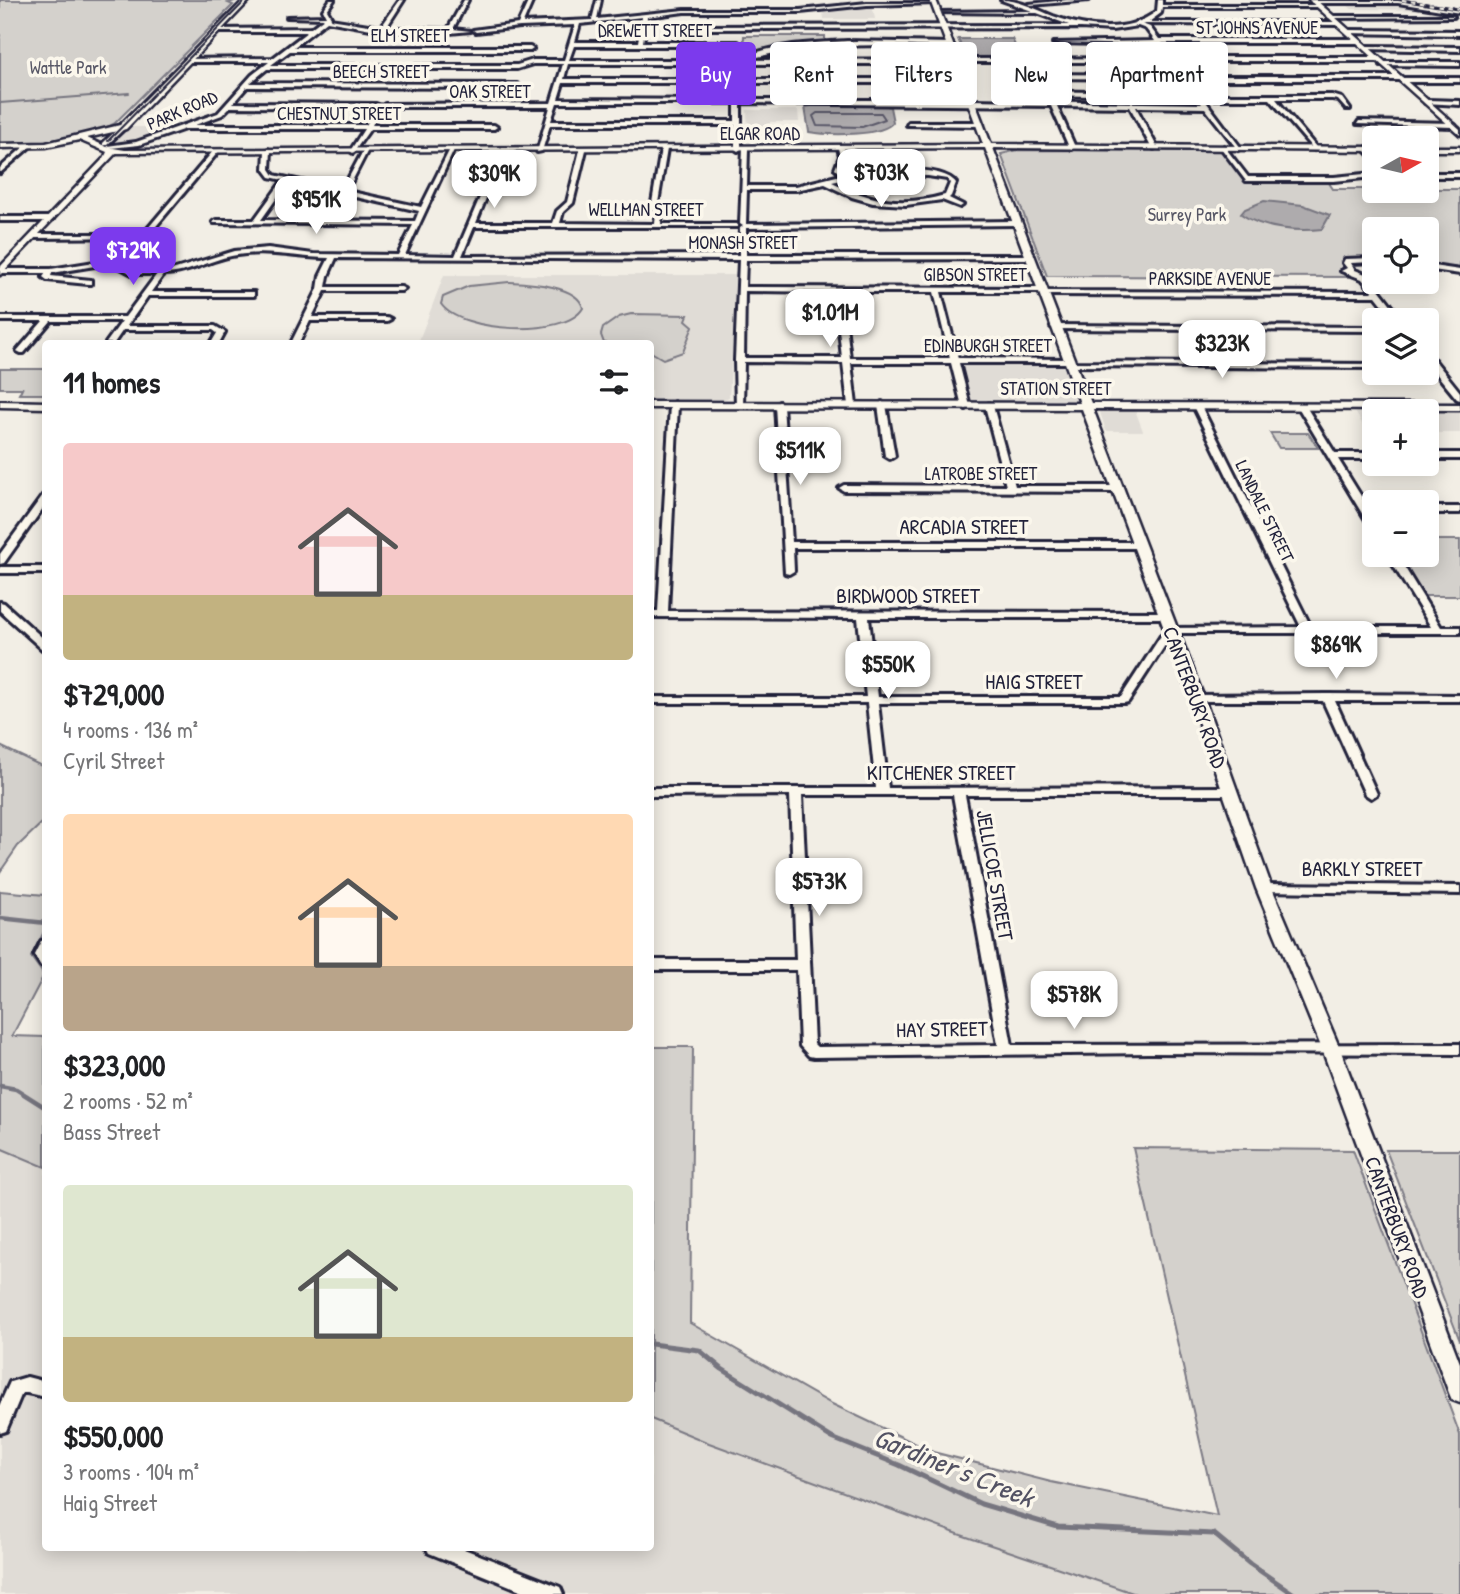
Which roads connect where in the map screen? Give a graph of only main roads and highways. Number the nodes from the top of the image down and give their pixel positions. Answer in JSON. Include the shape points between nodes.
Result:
{"nodes":[{"id":1,"x":247,"y":0,"type":"edge"},
{"id":2,"x":933,"y":1,"type":"edge"},
{"id":3,"x":1315,"y":3,"type":"edge"},
{"id":4,"x":126,"y":124,"type":"junction"},
{"id":5,"x":980,"y":124,"type":"joint"},
{"id":6,"x":1454,"y":124,"type":"edge"},
{"id":7,"x":1460,"y":133,"type":"edge"},
{"id":8,"x":88,"y":137,"type":"junction"},
{"id":9,"x":0,"y":146,"type":"edge"},
{"id":10,"x":29,"y":146,"type":"junction"},
{"id":11,"x":1362,"y":149,"type":"edge"},
{"id":12,"x":1439,"y":149,"type":"edge"},
{"id":13,"x":1460,"y":149,"type":"edge"},
{"id":14,"x":114,"y":150,"type":"junction"},
{"id":15,"x":990,"y":150,"type":"junction"},
{"id":16,"x":146,"y":151,"type":"junction"},
{"id":17,"x":0,"y":272,"type":"edge"},
{"id":18,"x":0,"y":404,"type":"edge"},
{"id":19,"x":42,"y":405,"type":"edge"},
{"id":20,"x":654,"y":405,"type":"edge"},
{"id":21,"x":1087,"y":406,"type":"junction"},
{"id":22,"x":1460,"y":407,"type":"edge"},
{"id":23,"x":1460,"y":1393,"type":"edge"}],
"edges":[{"from":1,"to":4,"type":"main road"},
{"from":2,"to":5,"type":"main road","name":"CANTERBURY ROAD"},
{"from":3,"to":6,"type":"main road"},
{"from":4,"to":8,"type":"main road"},
{"from":4,"to":8,"type":"main road"},
{"from":5,"to":15,"type":"main road","name":"CANTERBURY ROAD"},
{"from":6,"to":7,"type":"main road"},
{"from":8,"to":10,"type":"main road"},
{"from":8,"to":10,"type":"main road"},
{"from":8,"to":14,"type":"main road","name":"ELGAR ROAD"},
{"from":9,"to":10,"type":"main road"},
{"from":11,"to":15,"type":"main road","name":"ELGAR ROAD","via":[[1026,146]]},
{"from":12,"to":13,"type":"main road"},
{"from":14,"to":16,"type":"main road","name":"ELGAR ROAD"},
{"from":14,"to":16,"type":"main road","name":"ELGAR ROAD","via":[[135,147]]},
{"from":14,"to":17,"type":"main road"},
{"from":15,"to":16,"type":"main road","name":"ELGAR ROAD"},
{"from":15,"to":21,"type":"main road","name":"CANTERBURY ROAD"},
{"from":18,"to":19,"type":"main road"},
{"from":20,"to":21,"type":"main road","name":"STATION STREET"},
{"from":21,"to":22,"type":"main road","name":"STATION STREET"},
{"from":21,"to":23,"type":"main road","name":"CANTERBURY ROAD","via":[[1264,888],[1331,1049]]}]}
